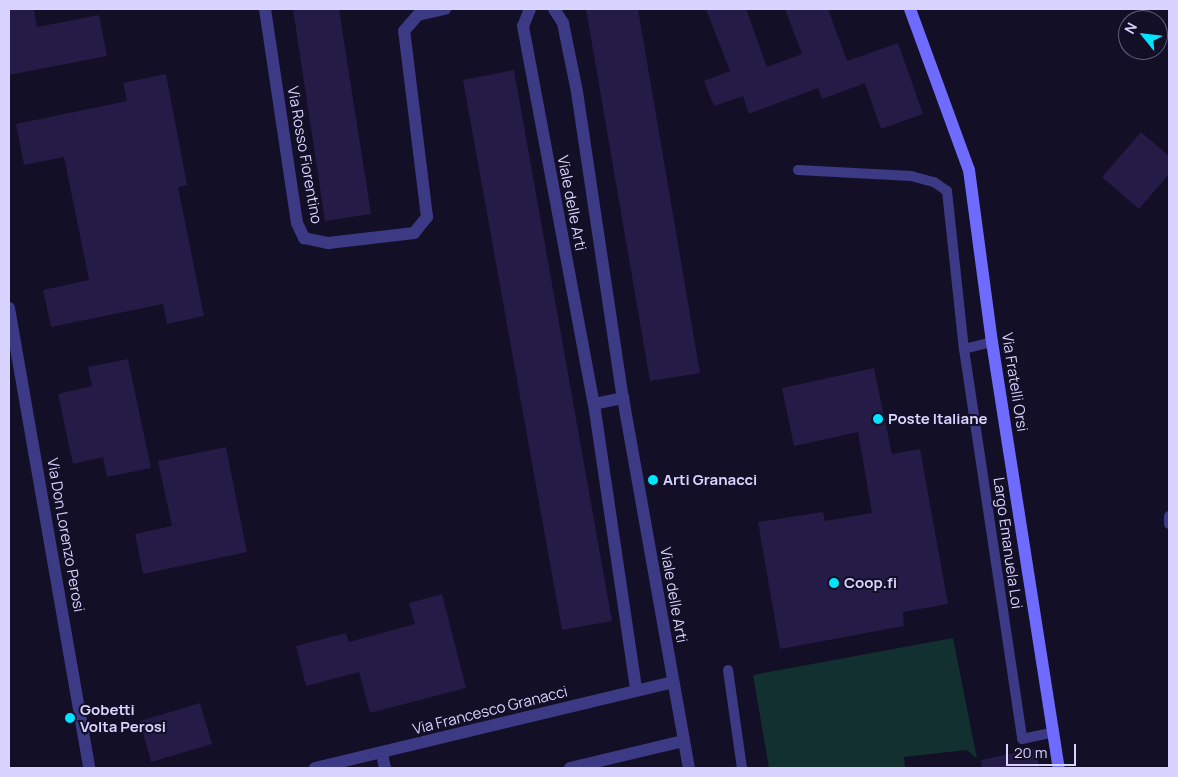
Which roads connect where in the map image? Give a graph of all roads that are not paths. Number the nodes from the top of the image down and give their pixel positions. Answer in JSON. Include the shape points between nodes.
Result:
{"nodes":[{"id":1,"x":445,"y":9,"type":"edge"},
{"id":2,"x":530,"y":9,"type":"edge"},
{"id":3,"x":554,"y":9,"type":"edge"},
{"id":4,"x":910,"y":9,"type":"edge"},
{"id":5,"x":265,"y":10,"type":"edge"},
{"id":6,"x":798,"y":170,"type":"dead end"},
{"id":7,"x":9,"y":308,"type":"edge"},
{"id":8,"x":992,"y":342,"type":"junction"},
{"id":9,"x":964,"y":349,"type":"junction"},
{"id":10,"x":623,"y":398,"type":"junction"},
{"id":11,"x":594,"y":404,"type":"junction"},
{"id":12,"x":1169,"y":516,"type":"edge"},
{"id":13,"x":1169,"y":524,"type":"edge"},
{"id":14,"x":728,"y":670,"type":"dead end"},
{"id":15,"x":673,"y":682,"type":"junction"},
{"id":16,"x":636,"y":690,"type":"junction"},
{"id":17,"x":1054,"y":732,"type":"junction"},
{"id":18,"x":683,"y":741,"type":"junction"},
{"id":19,"x":382,"y":754,"type":"junction"},
{"id":20,"x":90,"y":768,"type":"edge"},
{"id":21,"x":315,"y":768,"type":"edge"},
{"id":22,"x":385,"y":768,"type":"edge"},
{"id":23,"x":570,"y":768,"type":"edge"},
{"id":24,"x":689,"y":768,"type":"edge"},
{"id":25,"x":742,"y":768,"type":"edge"},
{"id":26,"x":1059,"y":768,"type":"edge"}],
"edges":[{"from":1,"to":5,"type":"street","name":"Via Rosso Fiorentino","via":[[418,14],[404,31],[427,216],[414,233],[328,243],[304,238],[297,223]]},
{"from":2,"to":11,"type":"street","name":"Viale delle Arti","via":[[523,26],[524,36]]},
{"from":3,"to":10,"type":"street","name":"Viale delle Arti","via":[[563,23],[576,92]]},
{"from":4,"to":8,"type":"main road","name":"Via Fratelli Orsi","via":[[969,170]]},
{"from":6,"to":9,"type":"lane","via":[[911,176],[934,182],[946,191]]},
{"from":7,"to":20,"type":"street","name":"Via Don Lorenzo Perosi"},
{"from":8,"to":9,"type":"lane"},
{"from":8,"to":17,"type":"main road","name":"Via Fratelli Orsi"},
{"from":9,"to":17,"type":"lane","name":"Largo Emanuela Loi","via":[[1022,739]]},
{"from":10,"to":11,"type":"street"},
{"from":10,"to":15,"type":"street","name":"Viale delle Arti"},
{"from":11,"to":16,"type":"street","name":"Viale delle Arti"},
{"from":12,"to":13,"type":"lane"},
{"from":14,"to":25,"type":"lane"},
{"from":15,"to":16,"type":"street","name":"Via Francesco Granacci"},
{"from":15,"to":18,"type":"street","name":"Viale delle Arti"},
{"from":16,"to":19,"type":"street","name":"Via Francesco Granacci"},
{"from":17,"to":26,"type":"main road","name":"Via Fratelli Orsi"},
{"from":18,"to":23,"type":"street"},
{"from":18,"to":24,"type":"street","name":"Viale delle Arti"},
{"from":19,"to":21,"type":"street","name":"Via Francesco Granacci"},
{"from":19,"to":22,"type":"street"}]}
